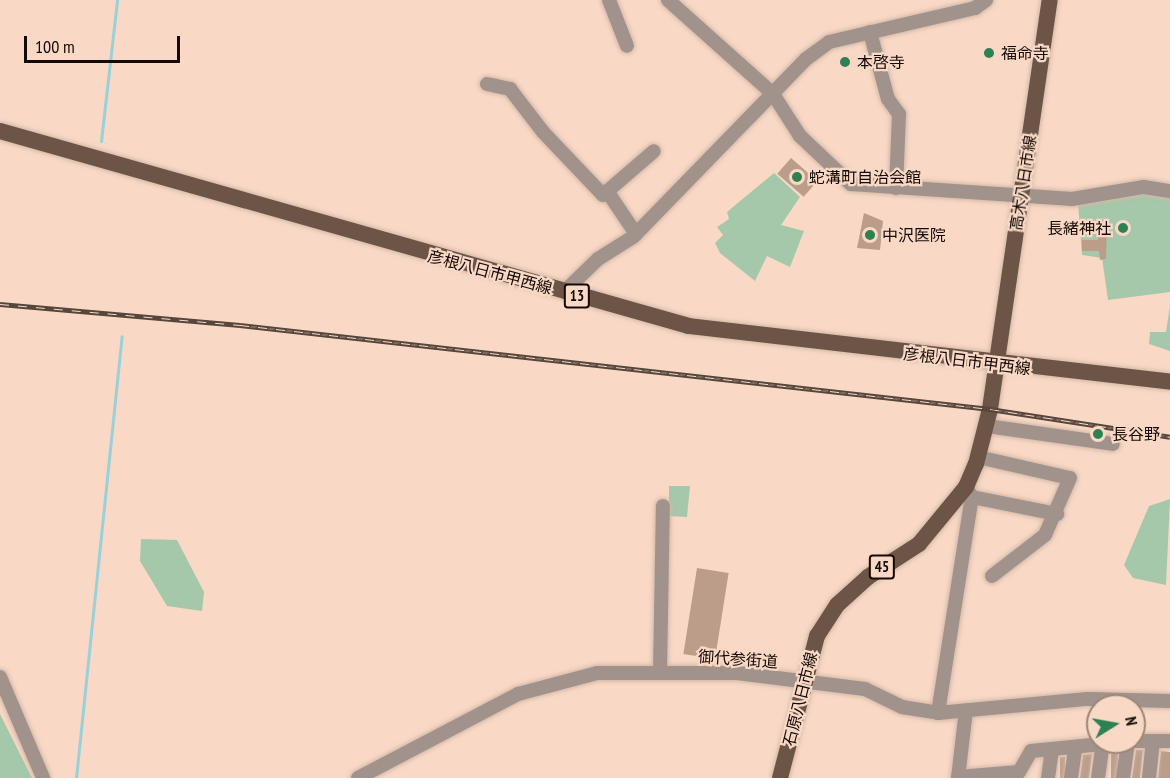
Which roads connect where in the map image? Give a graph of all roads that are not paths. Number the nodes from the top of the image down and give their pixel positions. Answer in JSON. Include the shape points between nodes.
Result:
{"nodes":[{"id":1,"x":609,"y":0,"type":"edge"},
{"id":2,"x":668,"y":0,"type":"edge"},
{"id":3,"x":986,"y":0,"type":"edge"},
{"id":4,"x":1050,"y":0,"type":"edge"},
{"id":5,"x":870,"y":32,"type":"junction"},
{"id":6,"x":627,"y":46,"type":"dead end"},
{"id":7,"x":487,"y":84,"type":"dead end"},
{"id":8,"x":773,"y":94,"type":"junction"},
{"id":9,"x":0,"y":131,"type":"edge"},
{"id":10,"x":654,"y":150,"type":"dead end"},
{"id":11,"x":896,"y":188,"type":"junction"},
{"id":12,"x":607,"y":191,"type":"junction"},
{"id":13,"x":1170,"y":191,"type":"edge"},
{"id":14,"x":1021,"y":194,"type":"junction"},
{"id":15,"x":636,"y":234,"type":"junction"},
{"id":16,"x":564,"y":292,"type":"junction"},
{"id":17,"x":994,"y":365,"type":"junction"},
{"id":18,"x":1170,"y":382,"type":"edge"},
{"id":19,"x":987,"y":426,"type":"junction"},
{"id":20,"x":1113,"y":444,"type":"dead end"},
{"id":21,"x":978,"y":458,"type":"junction"},
{"id":22,"x":969,"y":492,"type":"junction"},
{"id":23,"x":663,"y":506,"type":"dead end"},
{"id":24,"x":1057,"y":514,"type":"junction"},
{"id":25,"x":992,"y":576,"type":"dead end"},
{"id":26,"x":660,"y":672,"type":"junction"},
{"id":27,"x":0,"y":677,"type":"edge"},
{"id":28,"x":805,"y":682,"type":"junction"},
{"id":29,"x":1170,"y":701,"type":"edge"},
{"id":30,"x":966,"y":710,"type":"junction"},
{"id":31,"x":938,"y":713,"type":"junction"},
{"id":32,"x":1146,"y":741,"type":"edge"},
{"id":33,"x":1153,"y":741,"type":"junction"},
{"id":34,"x":1170,"y":741,"type":"edge"},
{"id":35,"x":1086,"y":747,"type":"edge"},
{"id":36,"x":1052,"y":749,"type":"junction"},
{"id":37,"x":1075,"y":749,"type":"junction"},
{"id":38,"x":1102,"y":754,"type":"edge"},
{"id":39,"x":1126,"y":754,"type":"edge"},
{"id":40,"x":1019,"y":775,"type":"edge"},
{"id":41,"x":958,"y":777,"type":"edge"},
{"id":42,"x":43,"y":778,"type":"edge"},
{"id":43,"x":358,"y":778,"type":"edge"},
{"id":44,"x":780,"y":778,"type":"edge"},
{"id":45,"x":1048,"y":778,"type":"edge"},
{"id":46,"x":1071,"y":778,"type":"edge"},
{"id":47,"x":1098,"y":778,"type":"edge"},
{"id":48,"x":1123,"y":778,"type":"edge"},
{"id":49,"x":1149,"y":778,"type":"edge"}],
"edges":[{"from":1,"to":6,"type":"street"},
{"from":2,"to":8,"type":"street"},
{"from":3,"to":5,"type":"street","via":[[975,8]]},
{"from":4,"to":14,"type":"main road","name":"高木八日市線"},
{"from":5,"to":8,"type":"street","via":[[830,42]]},
{"from":5,"to":11,"type":"street","via":[[888,99],[899,114]]},
{"from":7,"to":12,"type":"street","via":[[510,89],[543,132],[603,195]]},
{"from":8,"to":11,"type":"street","via":[[836,174],[850,184]]},
{"from":8,"to":15,"type":"street"},
{"from":9,"to":16,"type":"main road","name":"彦根八日市甲西線","number":"13"},
{"from":10,"to":12,"type":"street"},
{"from":11,"to":14,"type":"street"},
{"from":12,"to":15,"type":"street"},
{"from":13,"to":14,"type":"street","via":[[1144,187],[1072,199]]},
{"from":14,"to":17,"type":"main road","name":"高木八日市線"},
{"from":15,"to":16,"type":"street","via":[[598,259]]},
{"from":16,"to":17,"type":"main road","name":"彦根八日市甲西線","number":"13","via":[[689,326]]},
{"from":17,"to":18,"type":"main road","name":"彦根八日市甲西線","number":"13"},
{"from":17,"to":19,"type":"main road","name":"石原八日市線","number":"45"},
{"from":19,"to":20,"type":"street"},
{"from":19,"to":21,"type":"main road","name":"石原八日市線","number":"45"},
{"from":21,"to":22,"type":"main road","name":"石原八日市線","number":"45"},
{"from":21,"to":24,"type":"street","via":[[1070,478]]},
{"from":22,"to":24,"type":"street"},
{"from":22,"to":28,"type":"main road","name":"石原八日市線","number":"45","via":[[919,544],[837,605],[817,636]]},
{"from":22,"to":31,"type":"street"},
{"from":23,"to":26,"type":"street"},
{"from":24,"to":25,"type":"street","via":[[1025,555]]},
{"from":26,"to":28,"type":"street","name":"御代参街道"},
{"from":26,"to":43,"type":"street","name":"御代参街道","via":[[597,673],[536,687]]},
{"from":27,"to":42,"type":"street"},
{"from":28,"to":31,"type":"street","name":"御代参街道","via":[[866,689],[902,707]]},
{"from":28,"to":44,"type":"main road","name":"石原八日市線","number":"45"},
{"from":29,"to":30,"type":"street","name":"御代参街道","via":[[1087,699]]},
{"from":30,"to":31,"type":"street","name":"御代参街道"},
{"from":30,"to":41,"type":"street"},
{"from":32,"to":33,"type":"street"},
{"from":33,"to":34,"type":"street"},
{"from":33,"to":49,"type":"street"},
{"from":35,"to":37,"type":"street"},
{"from":36,"to":37,"type":"street"},
{"from":36,"to":40,"type":"street","via":[[1031,751]]},
{"from":36,"to":45,"type":"street"},
{"from":37,"to":46,"type":"street"},
{"from":38,"to":47,"type":"street"},
{"from":39,"to":48,"type":"street"},
{"from":40,"to":41,"type":"street"}]}
